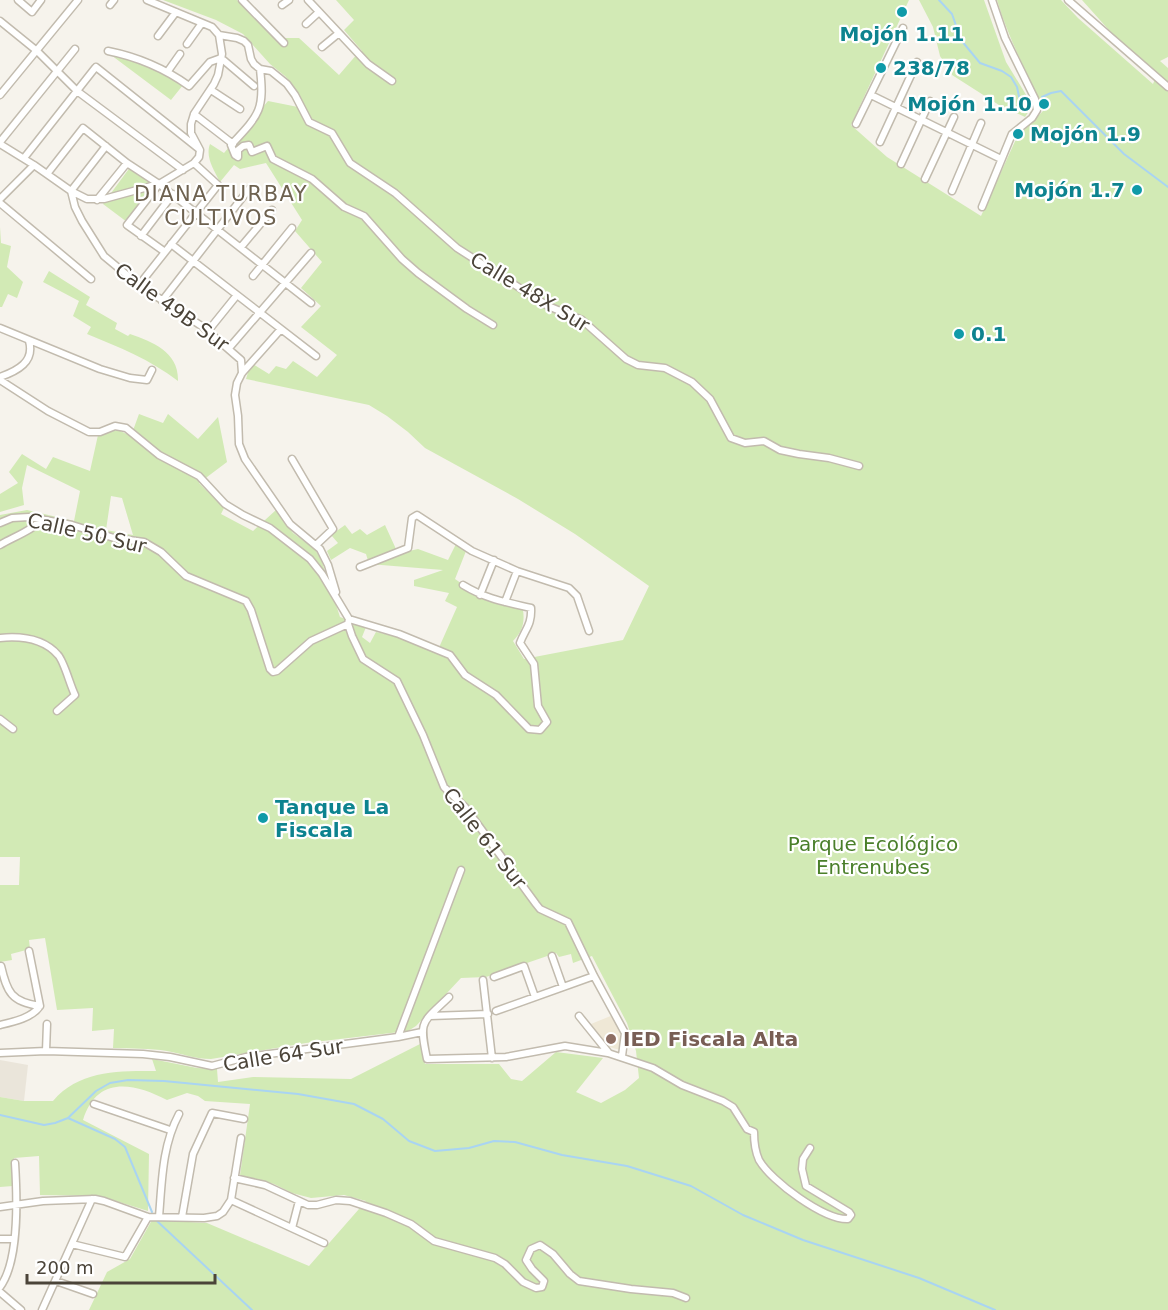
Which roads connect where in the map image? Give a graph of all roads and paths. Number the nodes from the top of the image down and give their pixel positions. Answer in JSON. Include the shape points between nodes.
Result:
{"nodes":[{"id":1,"x":18,"y":0,"type":"edge"},
{"id":2,"x":41,"y":0,"type":"edge"},
{"id":3,"x":78,"y":0,"type":"edge"},
{"id":4,"x":147,"y":0,"type":"edge"},
{"id":5,"x":242,"y":0,"type":"edge"},
{"id":6,"x":289,"y":0,"type":"edge"},
{"id":7,"x":308,"y":0,"type":"edge"},
{"id":8,"x":992,"y":0,"type":"edge"},
{"id":9,"x":1068,"y":0,"type":"edge"},
{"id":10,"x":282,"y":5,"type":"dead end"},
{"id":11,"x":176,"y":12,"type":"junction"},
{"id":12,"x":319,"y":12,"type":"junction"},
{"id":13,"x":0,"y":21,"type":"edge"},
{"id":14,"x":202,"y":23,"type":"junction"},
{"id":15,"x":306,"y":24,"type":"dead end"},
{"id":16,"x":903,"y":28,"type":"dead end"},
{"id":17,"x":339,"y":33,"type":"junction"},
{"id":18,"x":219,"y":35,"type":"junction"},
{"id":19,"x":158,"y":36,"type":"dead end"},
{"id":20,"x":284,"y":43,"type":"dead end"},
{"id":21,"x":187,"y":44,"type":"dead end"},
{"id":22,"x":322,"y":47,"type":"dead end"},
{"id":23,"x":75,"y":49,"type":"dead end"},
{"id":24,"x":37,"y":51,"type":"junction"},
{"id":25,"x":108,"y":51,"type":"dead end"},
{"id":26,"x":180,"y":54,"type":"dead end"},
{"id":27,"x":221,"y":58,"type":"junction"},
{"id":28,"x":918,"y":62,"type":"dead end"},
{"id":29,"x":260,"y":69,"type":"junction"},
{"id":30,"x":56,"y":70,"type":"junction"},
{"id":31,"x":168,"y":71,"type":"junction"},
{"id":32,"x":392,"y":81,"type":"dead end"},
{"id":33,"x":255,"y":86,"type":"dead end"},
{"id":34,"x":1168,"y":87,"type":"edge"},
{"id":35,"x":211,"y":90,"type":"junction"},
{"id":36,"x":77,"y":91,"type":"junction"},
{"id":37,"x":0,"y":95,"type":"edge"},
{"id":38,"x":871,"y":95,"type":"junction"},
{"id":39,"x":930,"y":100,"type":"dead end"},
{"id":40,"x":897,"y":108,"type":"junction"},
{"id":41,"x":240,"y":110,"type":"dead end"},
{"id":42,"x":194,"y":114,"type":"junction"},
{"id":43,"x":954,"y":117,"type":"dead end"},
{"id":44,"x":921,"y":120,"type":"junction"},
{"id":45,"x":981,"y":123,"type":"dead end"},
{"id":46,"x":856,"y":124,"type":"dead end"},
{"id":47,"x":947,"y":132,"type":"junction"},
{"id":48,"x":880,"y":142,"type":"dead end"},
{"id":49,"x":0,"y":143,"type":"edge"},
{"id":50,"x":232,"y":145,"type":"junction"},
{"id":51,"x":972,"y":145,"type":"junction"},
{"id":52,"x":106,"y":146,"type":"junction"},
{"id":53,"x":201,"y":150,"type":"junction"},
{"id":54,"x":24,"y":158,"type":"junction"},
{"id":55,"x":1001,"y":159,"type":"junction"},
{"id":56,"x":128,"y":163,"type":"junction"},
{"id":57,"x":194,"y":163,"type":"junction"},
{"id":58,"x":900,"y":164,"type":"dead end"},
{"id":59,"x":34,"y":165,"type":"junction"},
{"id":60,"x":183,"y":170,"type":"junction"},
{"id":61,"x":47,"y":174,"type":"junction"},
{"id":62,"x":925,"y":179,"type":"dead end"},
{"id":63,"x":159,"y":184,"type":"junction"},
{"id":64,"x":249,"y":189,"type":"dead end"},
{"id":65,"x":71,"y":191,"type":"junction"},
{"id":66,"x":952,"y":191,"type":"dead end"},
{"id":67,"x":173,"y":194,"type":"junction"},
{"id":68,"x":0,"y":199,"type":"edge"},
{"id":69,"x":97,"y":200,"type":"junction"},
{"id":70,"x":0,"y":203,"type":"edge"},
{"id":71,"x":982,"y":207,"type":"dead end"},
{"id":72,"x":272,"y":210,"type":"dead end"},
{"id":73,"x":196,"y":212,"type":"junction"},
{"id":74,"x":292,"y":228,"type":"dead end"},
{"id":75,"x":218,"y":229,"type":"junction"},
{"id":76,"x":141,"y":236,"type":"junction"},
{"id":77,"x":171,"y":244,"type":"junction"},
{"id":78,"x":241,"y":247,"type":"junction"},
{"id":79,"x":165,"y":252,"type":"junction"},
{"id":80,"x":310,"y":253,"type":"dead end"},
{"id":81,"x":193,"y":262,"type":"junction"},
{"id":82,"x":263,"y":264,"type":"junction"},
{"id":83,"x":253,"y":276,"type":"dead end"},
{"id":84,"x":91,"y":279,"type":"dead end"},
{"id":85,"x":286,"y":282,"type":"junction"},
{"id":86,"x":139,"y":285,"type":"junction"},
{"id":87,"x":237,"y":295,"type":"junction"},
{"id":88,"x":162,"y":302,"type":"junction"},
{"id":89,"x":311,"y":303,"type":"dead end"},
{"id":90,"x":260,"y":313,"type":"junction"},
{"id":91,"x":493,"y":325,"type":"dead end"},
{"id":92,"x":0,"y":328,"type":"edge"},
{"id":93,"x":281,"y":329,"type":"junction"},
{"id":94,"x":208,"y":331,"type":"junction"},
{"id":95,"x":29,"y":341,"type":"junction"},
{"id":96,"x":229,"y":348,"type":"junction"},
{"id":97,"x":316,"y":356,"type":"dead end"},
{"id":98,"x":152,"y":370,"type":"dead end"},
{"id":99,"x":242,"y":373,"type":"junction"},
{"id":100,"x":0,"y":379,"type":"edge"},
{"id":101,"x":292,"y":459,"type":"dead end"},
{"id":102,"x":859,"y":466,"type":"dead end"},
{"id":103,"x":41,"y":519,"type":"junction"},
{"id":104,"x":0,"y":523,"type":"edge"},
{"id":105,"x":0,"y":544,"type":"edge"},
{"id":106,"x":315,"y":545,"type":"junction"},
{"id":107,"x":494,"y":561,"type":"junction"},
{"id":108,"x":360,"y":567,"type":"dead end"},
{"id":109,"x":517,"y":571,"type":"junction"},
{"id":110,"x":463,"y":585,"type":"dead end"},
{"id":111,"x":480,"y":595,"type":"junction"},
{"id":112,"x":339,"y":601,"type":"junction"},
{"id":113,"x":506,"y":602,"type":"junction"},
{"id":114,"x":349,"y":622,"type":"junction"},
{"id":115,"x":589,"y":631,"type":"dead end"},
{"id":116,"x":0,"y":638,"type":"edge"},
{"id":117,"x":57,"y":711,"type":"dead end"},
{"id":118,"x":0,"y":718,"type":"edge"},
{"id":119,"x":13,"y":729,"type":"dead end"},
{"id":120,"x":462,"y":870,"type":"dead end"},
{"id":121,"x":29,"y":951,"type":"dead end"},
{"id":122,"x":552,"y":956,"type":"dead end"},
{"id":123,"x":1,"y":966,"type":"edge"},
{"id":124,"x":594,"y":976,"type":"junction"},
{"id":125,"x":494,"y":977,"type":"dead end"},
{"id":126,"x":483,"y":980,"type":"dead end"},
{"id":127,"x":563,"y":987,"type":"junction"},
{"id":128,"x":449,"y":997,"type":"dead end"},
{"id":129,"x":535,"y":997,"type":"junction"},
{"id":130,"x":38,"y":1009,"type":"junction"},
{"id":131,"x":496,"y":1011,"type":"dead end"},
{"id":132,"x":488,"y":1014,"type":"junction"},
{"id":133,"x":579,"y":1016,"type":"dead end"},
{"id":134,"x":428,"y":1018,"type":"junction"},
{"id":135,"x":47,"y":1024,"type":"dead end"},
{"id":136,"x":0,"y":1025,"type":"edge"},
{"id":137,"x":422,"y":1032,"type":"junction"},
{"id":138,"x":398,"y":1037,"type":"junction"},
{"id":139,"x":46,"y":1051,"type":"junction"},
{"id":140,"x":0,"y":1053,"type":"edge"},
{"id":141,"x":608,"y":1053,"type":"junction"},
{"id":142,"x":622,"y":1056,"type":"junction"},
{"id":143,"x":492,"y":1058,"type":"junction"},
{"id":144,"x":94,"y":1104,"type":"dead end"},
{"id":145,"x":179,"y":1114,"type":"dead end"},
{"id":146,"x":244,"y":1119,"type":"dead end"},
{"id":147,"x":170,"y":1130,"type":"junction"},
{"id":148,"x":241,"y":1138,"type":"dead end"},
{"id":149,"x":810,"y":1148,"type":"dead end"},
{"id":150,"x":15,"y":1163,"type":"dead end"},
{"id":151,"x":234,"y":1178,"type":"junction"},
{"id":152,"x":92,"y":1199,"type":"junction"},
{"id":153,"x":231,"y":1200,"type":"junction"},
{"id":154,"x":299,"y":1201,"type":"junction"},
{"id":155,"x":17,"y":1204,"type":"junction"},
{"id":156,"x":0,"y":1207,"type":"edge"},
{"id":157,"x":148,"y":1217,"type":"junction"},
{"id":158,"x":159,"y":1217,"type":"junction"},
{"id":159,"x":182,"y":1218,"type":"junction"},
{"id":160,"x":292,"y":1228,"type":"junction"},
{"id":161,"x":0,"y":1239,"type":"edge"},
{"id":162,"x":13,"y":1239,"type":"junction"},
{"id":163,"x":324,"y":1243,"type":"dead end"},
{"id":164,"x":72,"y":1244,"type":"junction"},
{"id":165,"x":56,"y":1281,"type":"junction"},
{"id":166,"x":0,"y":1287,"type":"edge"},
{"id":167,"x":0,"y":1292,"type":"edge"},
{"id":168,"x":93,"y":1294,"type":"dead end"},
{"id":169,"x":686,"y":1298,"type":"dead end"},
{"id":170,"x":21,"y":1310,"type":"edge"},
{"id":171,"x":42,"y":1310,"type":"edge"}],
"edges":[{"from":1,"to":2,"type":"street","via":[[32,12]]},
{"from":3,"to":24,"type":"street"},
{"from":4,"to":11,"type":"street"},
{"from":5,"to":20,"type":"street"},
{"from":6,"to":10,"type":"street"},
{"from":7,"to":12,"type":"street"},
{"from":8,"to":55,"type":"street","via":[[1037,110],[1012,134]]},
{"from":9,"to":34,"type":"street"},
{"from":11,"to":14,"type":"street"},
{"from":11,"to":19,"type":"street"},
{"from":12,"to":15,"type":"street"},
{"from":12,"to":17,"type":"street"},
{"from":13,"to":24,"type":"street"},
{"from":14,"to":18,"type":"street"},
{"from":14,"to":21,"type":"street"},
{"from":16,"to":38,"type":"street"},
{"from":17,"to":22,"type":"street"},
{"from":17,"to":32,"type":"street"},
{"from":18,"to":27,"type":"street"},
{"from":18,"to":29,"type":"street","via":[[244,41]]},
{"from":23,"to":30,"type":"street"},
{"from":24,"to":30,"type":"street"},
{"from":24,"to":37,"type":"street"},
{"from":25,"to":31,"type":"street"},
{"from":26,"to":31,"type":"street"},
{"from":27,"to":31,"type":"street","via":[[210,62],[189,86]]},
{"from":27,"to":33,"type":"street"},
{"from":27,"to":35,"type":"street"},
{"from":28,"to":40,"type":"street"},
{"from":29,"to":50,"type":"street","via":[[262,105]]},
{"from":29,"to":102,"type":"street","name":"Calle 48X Sur","via":[[271,71],[287,84],[309,122],[332,133],[350,163],[395,193],[457,248],[548,306],[582,320],[626,359],[665,368],[692,382],[710,399],[731,438],[745,443],[764,441],[780,450]]},
{"from":30,"to":36,"type":"street"},
{"from":30,"to":49,"type":"street"},
{"from":35,"to":41,"type":"street"},
{"from":35,"to":42,"type":"street"},
{"from":36,"to":53,"type":"street","via":[[95,67]]},
{"from":36,"to":54,"type":"street"},
{"from":36,"to":60,"type":"street"},
{"from":38,"to":40,"type":"street"},
{"from":38,"to":46,"type":"street"},
{"from":39,"to":44,"type":"street"},
{"from":40,"to":44,"type":"street"},
{"from":40,"to":48,"type":"street"},
{"from":42,"to":50,"type":"street"},
{"from":42,"to":53,"type":"street","via":[[190,131]]},
{"from":43,"to":47,"type":"street"},
{"from":44,"to":47,"type":"street"},
{"from":44,"to":58,"type":"street"},
{"from":45,"to":51,"type":"street"},
{"from":47,"to":51,"type":"street"},
{"from":47,"to":62,"type":"street"},
{"from":49,"to":54,"type":"street"},
{"from":50,"to":91,"type":"street","via":[[236,156],[243,146],[249,145],[252,152],[267,146],[273,159],[312,179],[344,207],[364,216],[418,273]]},
{"from":51,"to":55,"type":"street"},
{"from":51,"to":66,"type":"street"},
{"from":52,"to":56,"type":"street"},
{"from":52,"to":61,"type":"street","via":[[83,128]]},
{"from":52,"to":65,"type":"street"},
{"from":53,"to":57,"type":"street"},
{"from":54,"to":59,"type":"street"},
{"from":55,"to":71,"type":"street"},
{"from":56,"to":63,"type":"street"},
{"from":56,"to":69,"type":"street"},
{"from":57,"to":60,"type":"street"},
{"from":57,"to":73,"type":"street","via":[[218,185]]},
{"from":59,"to":61,"type":"street"},
{"from":59,"to":68,"type":"street"},
{"from":60,"to":63,"type":"street"},
{"from":61,"to":65,"type":"street"},
{"from":63,"to":67,"type":"street"},
{"from":63,"to":69,"type":"street"},
{"from":63,"to":76,"type":"street","name":"Calle 49B Sur","via":[[127,225]]},
{"from":64,"to":75,"type":"street"},
{"from":65,"to":69,"type":"street"},
{"from":65,"to":86,"type":"street","name":"Calle 49B Sur","via":[[81,221],[104,256]]},
{"from":67,"to":73,"type":"street"},
{"from":67,"to":76,"type":"street"},
{"from":70,"to":84,"type":"street"},
{"from":72,"to":78,"type":"street"},
{"from":73,"to":75,"type":"street"},
{"from":73,"to":77,"type":"street"},
{"from":74,"to":82,"type":"street"},
{"from":75,"to":78,"type":"street"},
{"from":75,"to":81,"type":"street"},
{"from":76,"to":79,"type":"street","name":"Calle 49B Sur"},
{"from":77,"to":79,"type":"street"},
{"from":77,"to":81,"type":"street"},
{"from":78,"to":82,"type":"street"},
{"from":79,"to":86,"type":"street"},
{"from":80,"to":85,"type":"street"},
{"from":81,"to":87,"type":"street"},
{"from":81,"to":88,"type":"street"},
{"from":82,"to":83,"type":"street"},
{"from":82,"to":85,"type":"street"},
{"from":85,"to":89,"type":"street"},
{"from":85,"to":90,"type":"street"},
{"from":86,"to":88,"type":"street","name":"Calle 49B Sur"},
{"from":87,"to":90,"type":"street"},
{"from":87,"to":94,"type":"street"},
{"from":88,"to":94,"type":"street","name":"Calle 49B Sur"},
{"from":90,"to":93,"type":"street"},
{"from":90,"to":96,"type":"street"},
{"from":92,"to":95,"type":"street"},
{"from":93,"to":97,"type":"street"},
{"from":93,"to":99,"type":"street"},
{"from":94,"to":96,"type":"street","name":"Calle 49B Sur"},
{"from":95,"to":98,"type":"street","via":[[130,378],[147,380]]},
{"from":95,"to":100,"type":"street","via":[[30,351],[22,367]]},
{"from":96,"to":99,"type":"street","name":"Calle 49B Sur","via":[[241,360]]},
{"from":99,"to":106,"type":"street","via":[[235,388],[239,444],[245,459],[290,524]]},
{"from":100,"to":112,"type":"street","via":[[89,432],[116,426],[126,428],[159,455],[199,476],[225,504],[298,548],[322,574]]},
{"from":101,"to":106,"type":"street","via":[[333,529]]},
{"from":103,"to":104,"type":"street","name":"Calle 50 Sur","via":[[17,517]]},
{"from":103,"to":105,"type":"street","via":[[34,527]]},
{"from":103,"to":114,"type":"street","name":"Calle 50 Sur","via":[[148,543],[186,576],[242,598],[251,610],[271,671],[277,671],[316,638]]},
{"from":106,"to":112,"type":"street","via":[[325,558]]},
{"from":107,"to":108,"type":"street","via":[[415,514],[408,548]]},
{"from":107,"to":109,"type":"street"},
{"from":107,"to":111,"type":"street"},
{"from":109,"to":113,"type":"street"},
{"from":109,"to":115,"type":"street","via":[[569,588],[577,596]]},
{"from":110,"to":111,"type":"street"},
{"from":111,"to":113,"type":"street"},
{"from":112,"to":114,"type":"street","name":"Calle 61 Sur"},
{"from":113,"to":114,"type":"street","via":[[531,608],[529,628],[520,643],[534,664],[538,706],[546,720],[545,727],[538,731],[529,729],[496,696],[465,675],[450,655],[399,634]]},
{"from":114,"to":124,"type":"street","name":"Calle 61 Sur","via":[[366,663],[397,681],[444,787],[465,807],[540,909],[568,921]]},
{"from":116,"to":117,"type":"street","via":[[31,639],[58,655],[75,695]]},
{"from":118,"to":119,"type":"street"},
{"from":120,"to":138,"type":"street"},
{"from":121,"to":130,"type":"street"},
{"from":122,"to":127,"type":"street"},
{"from":123,"to":130,"type":"street","via":[[10,995]]},
{"from":124,"to":127,"type":"street"},
{"from":124,"to":142,"type":"street","via":[[625,1033]]},
{"from":125,"to":129,"type":"street","via":[[524,966]]},
{"from":126,"to":132,"type":"street"},
{"from":127,"to":129,"type":"street"},
{"from":128,"to":134,"type":"street"},
{"from":129,"to":131,"type":"street"},
{"from":130,"to":136,"type":"street"},
{"from":132,"to":134,"type":"street"},
{"from":132,"to":143,"type":"street"},
{"from":133,"to":141,"type":"street"},
{"from":134,"to":137,"type":"street"},
{"from":135,"to":139,"type":"street"},
{"from":137,"to":138,"type":"street","name":"Calle 64 Sur"},
{"from":137,"to":143,"type":"street","via":[[427,1059]]},
{"from":138,"to":139,"type":"street","name":"Calle 64 Sur","via":[[246,1057],[212,1066],[143,1054]]},
{"from":139,"to":140,"type":"street","name":"Calle 64 Sur"},
{"from":141,"to":142,"type":"street"},
{"from":141,"to":143,"type":"street","via":[[557,1046]]},
{"from":142,"to":149,"type":"street","via":[[733,1107],[747,1129],[754,1132],[761,1162],[782,1186],[819,1209],[848,1219],[849,1212],[806,1186],[803,1159]]},
{"from":144,"to":147,"type":"street"},
{"from":145,"to":147,"type":"street"},
{"from":146,"to":159,"type":"street","via":[[212,1113],[193,1154]]},
{"from":147,"to":158,"type":"street"},
{"from":148,"to":151,"type":"street"},
{"from":150,"to":155,"type":"street"},
{"from":151,"to":153,"type":"street"},
{"from":151,"to":154,"type":"street","via":[[265,1185]]},
{"from":152,"to":155,"type":"street"},
{"from":152,"to":157,"type":"street"},
{"from":152,"to":164,"type":"street"},
{"from":153,"to":159,"type":"street","via":[[217,1216]]},
{"from":153,"to":160,"type":"street"},
{"from":154,"to":160,"type":"street"},
{"from":154,"to":169,"type":"street","via":[[308,1205],[336,1200],[362,1205],[411,1224],[434,1241],[495,1258],[536,1288],[542,1287],[544,1281],[526,1260],[531,1249],[540,1245],[579,1281]]},
{"from":155,"to":156,"type":"street"},
{"from":155,"to":162,"type":"street"},
{"from":157,"to":158,"type":"street"},
{"from":157,"to":164,"type":"street","via":[[125,1257]]},
{"from":158,"to":159,"type":"street"},
{"from":160,"to":163,"type":"street"},
{"from":161,"to":162,"type":"street"},
{"from":162,"to":166,"type":"street","via":[[7,1276]]},
{"from":164,"to":165,"type":"street"},
{"from":165,"to":168,"type":"street"},
{"from":165,"to":171,"type":"street"},
{"from":167,"to":170,"type":"street"}]}
